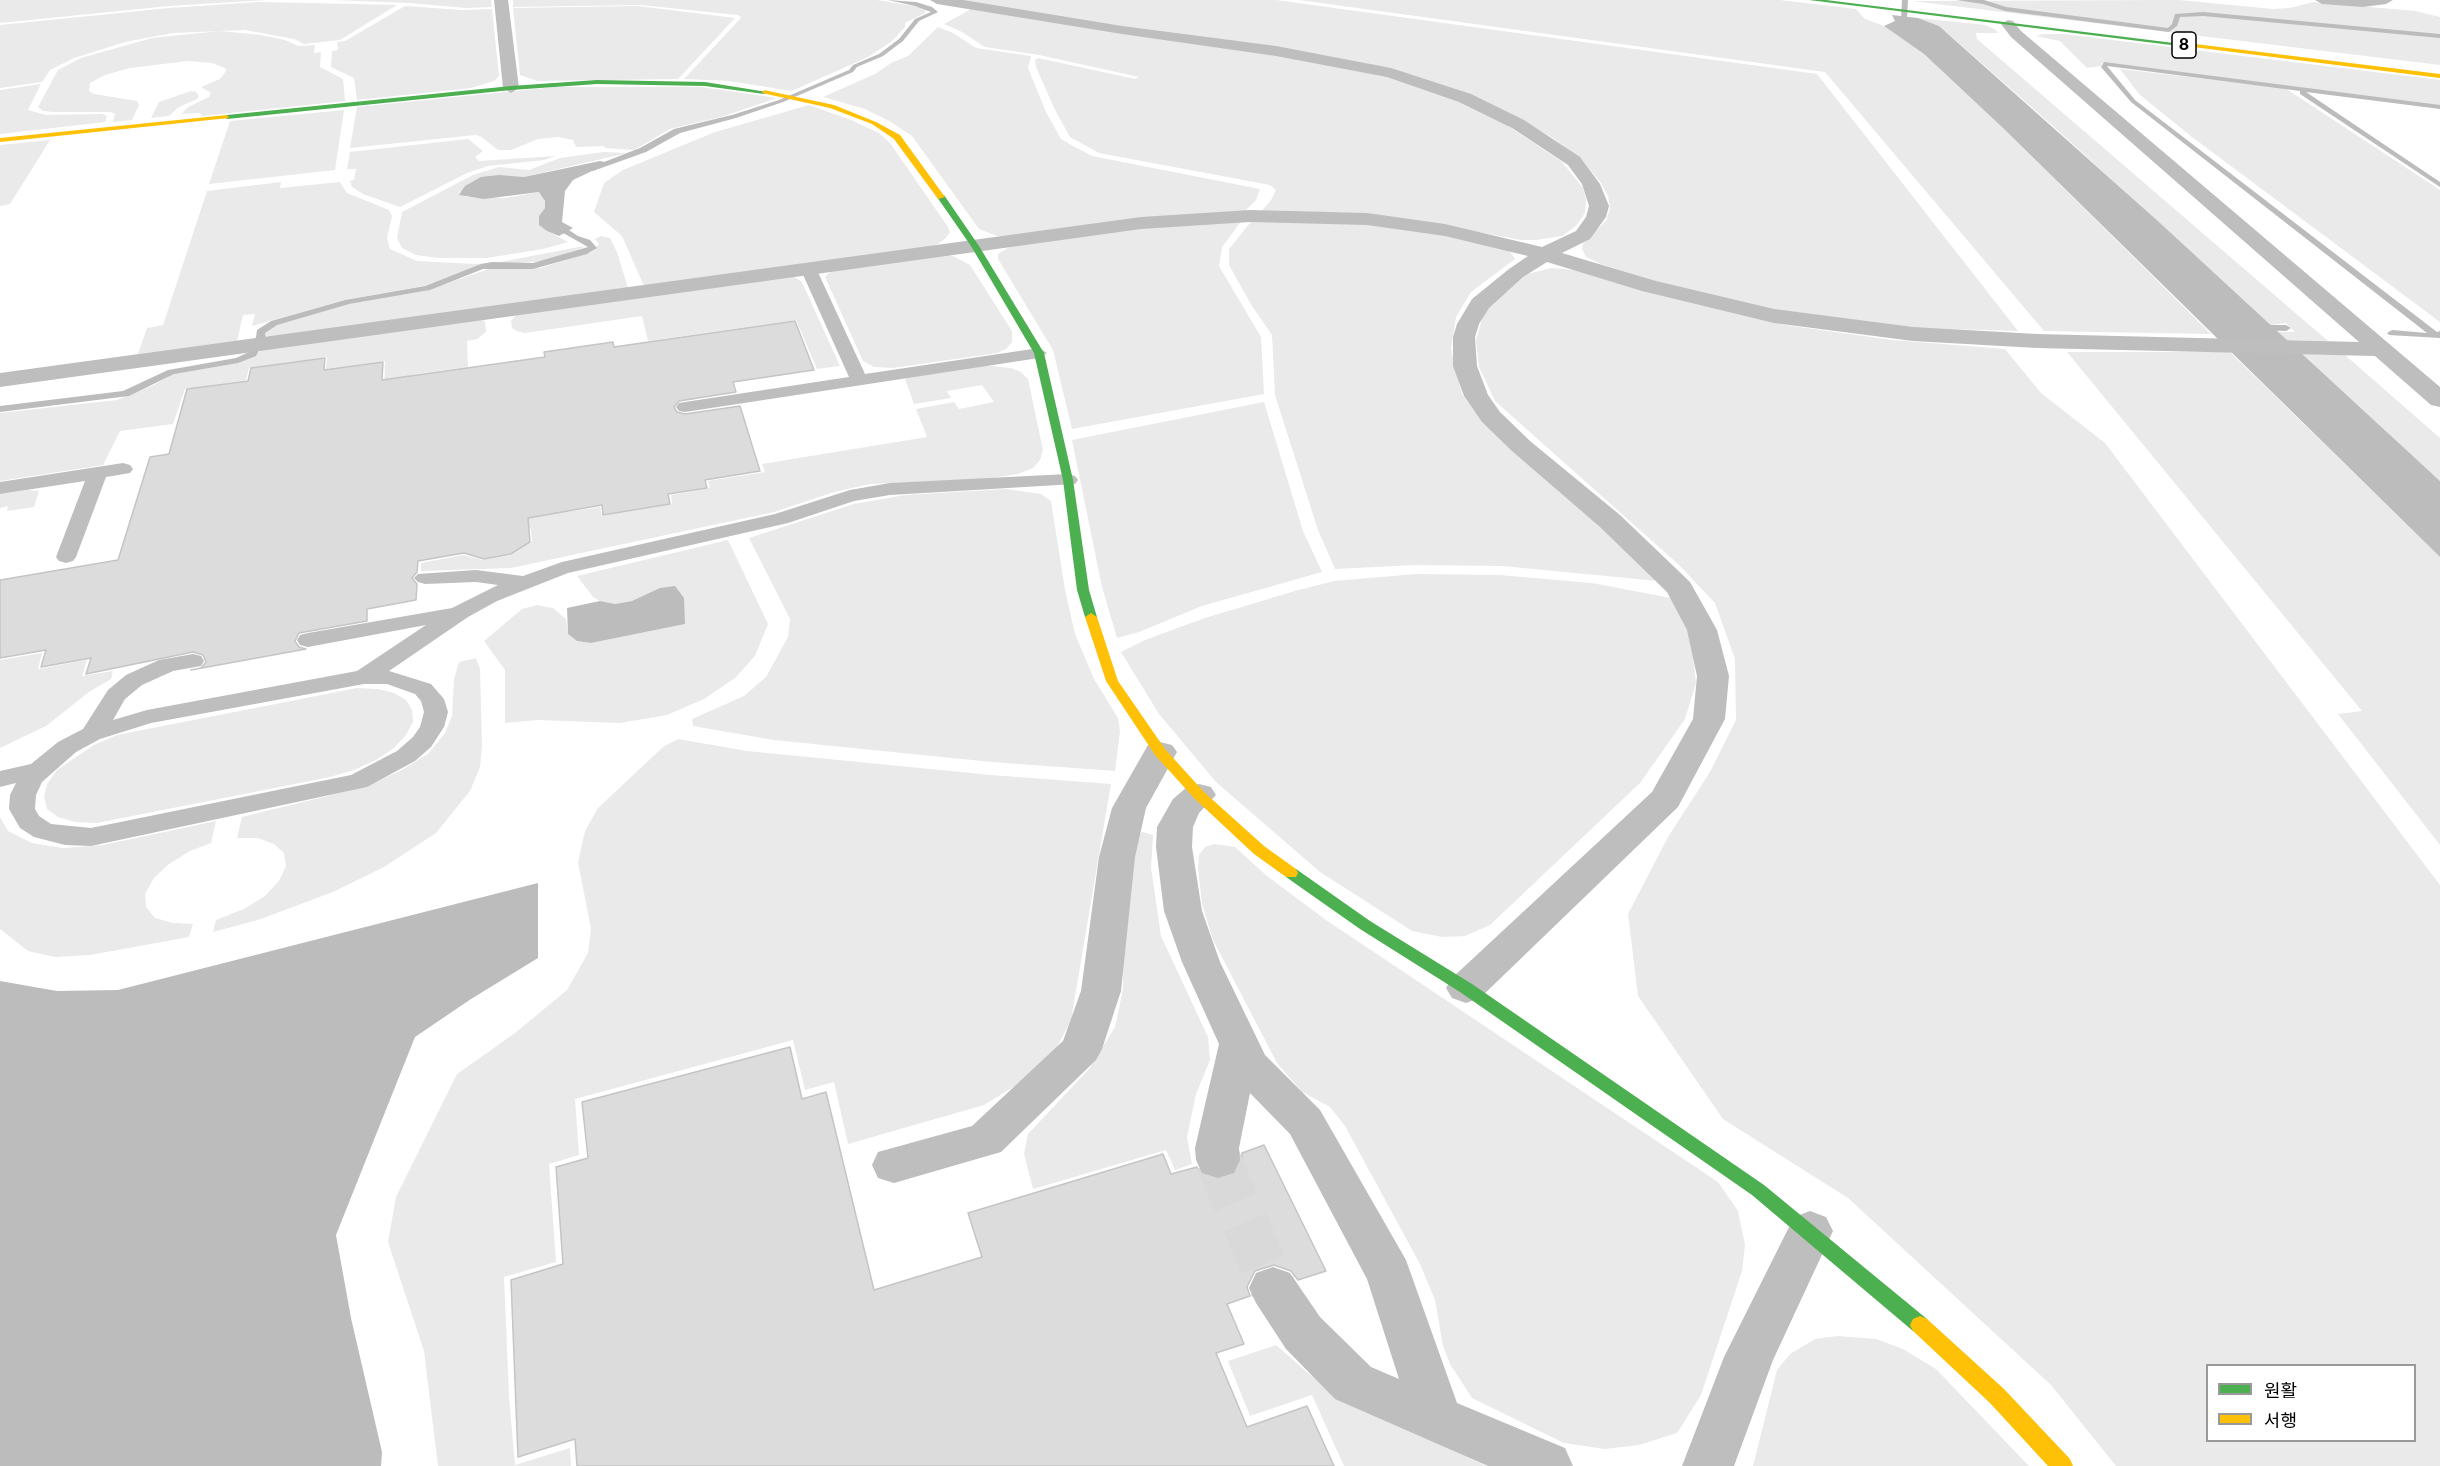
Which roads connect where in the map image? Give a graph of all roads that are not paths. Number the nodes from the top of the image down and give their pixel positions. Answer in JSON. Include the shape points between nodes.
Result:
{"nodes":[{"id":1,"x":501,"y":0,"type":"edge"},
{"id":2,"x":936,"y":0,"type":"edge"},
{"id":3,"x":1812,"y":0,"type":"edge"},
{"id":4,"x":1860,"y":0,"type":"edge"},
{"id":5,"x":2322,"y":0,"type":"edge"},
{"id":6,"x":2386,"y":0,"type":"edge"},
{"id":7,"x":1876,"y":5,"type":"junction"},
{"id":8,"x":1929,"y":11,"type":"junction"},
{"id":9,"x":2008,"y":24,"type":"junction"},
{"id":10,"x":2440,"y":69,"type":"edge"},
{"id":11,"x":2440,"y":76,"type":"edge"},
{"id":12,"x":511,"y":88,"type":"junction"},
{"id":13,"x":0,"y":140,"type":"edge"},
{"id":14,"x":975,"y":246,"type":"junction"},
{"id":15,"x":1545,"y":254,"type":"junction"},
{"id":16,"x":808,"y":268,"type":"junction"},
{"id":17,"x":2379,"y":349,"type":"junction"},
{"id":18,"x":1039,"y":353,"type":"junction"},
{"id":19,"x":859,"y":379,"type":"junction"},
{"id":20,"x":0,"y":380,"type":"edge"},
{"id":21,"x":2440,"y":400,"type":"edge"},
{"id":22,"x":685,"y":407,"type":"dead end"},
{"id":23,"x":123,"y":470,"type":"dead end"},
{"id":24,"x":98,"y":473,"type":"junction"},
{"id":25,"x":1068,"y":480,"type":"junction"},
{"id":26,"x":0,"y":488,"type":"edge"},
{"id":27,"x":66,"y":557,"type":"dead end"},
{"id":28,"x":425,"y":578,"type":"dead end"},
{"id":29,"x":524,"y":582,"type":"junction"},
{"id":30,"x":460,"y":612,"type":"junction"},
{"id":31,"x":308,"y":639,"type":"dead end"},
{"id":32,"x":193,"y":661,"type":"dead end"},
{"id":33,"x":364,"y":677,"type":"junction"},
{"id":34,"x":92,"y":734,"type":"junction"},
{"id":35,"x":1160,"y":752,"type":"junction"},
{"id":36,"x":39,"y":770,"type":"junction"},
{"id":37,"x":0,"y":778,"type":"edge"},
{"id":38,"x":1199,"y":795,"type":"junction"},
{"id":39,"x":1466,"y":988,"type":"junction"},
{"id":40,"x":1239,"y":1044,"type":"junction"},
{"id":41,"x":1218,"y":1160,"type":"tunnel mouth"},
{"id":42,"x":894,"y":1165,"type":"dead end"},
{"id":43,"x":1810,"y":1231,"type":"junction"},
{"id":44,"x":1273,"y":1288,"type":"tunnel mouth"},
{"id":45,"x":1437,"y":1417,"type":"junction"},
{"id":46,"x":1547,"y":1466,"type":"edge"},
{"id":47,"x":1708,"y":1466,"type":"edge"},
{"id":48,"x":2062,"y":1466,"type":"edge"}],
"edges":[{"from":1,"to":12,"type":"street"},
{"from":2,"to":15,"type":"street","via":[[1353,64],[1465,98],[1555,147],[1574,162],[1591,184],[1599,206],[1596,218],[1583,235]]},
{"from":3,"to":7,"type":"main road","number":"8"},
{"from":4,"to":7,"type":"main road","number":"8"},
{"from":5,"to":6,"type":"street"},
{"from":7,"to":8,"type":"main road","number":"8"},
{"from":8,"to":9,"type":"main road","number":"8"},
{"from":8,"to":10,"type":"main road","number":"8"},
{"from":9,"to":11,"type":"main road","number":"8"},
{"from":9,"to":17,"type":"street"},
{"from":12,"to":13,"type":"main road"},
{"from":12,"to":14,"type":"main road","via":[[597,82],[734,87],[782,94],[852,113],[897,137]]},
{"from":14,"to":15,"type":"street","via":[[1142,223],[1312,216],[1444,230]]},
{"from":14,"to":16,"type":"street"},
{"from":14,"to":18,"type":"main road"},
{"from":15,"to":17,"type":"street","via":[[1650,286],[1774,315],[1913,334],[2037,341]]},
{"from":15,"to":39,"type":"street","via":[[1488,295],[1474,313],[1462,353],[1468,376],[1491,417],[1680,588],[1702,630],[1713,676],[1709,719],[1666,799]]},
{"from":16,"to":19,"type":"lane"},
{"from":16,"to":20,"type":"street"},
{"from":17,"to":21,"type":"street"},
{"from":18,"to":19,"type":"lane"},
{"from":18,"to":25,"type":"main road"},
{"from":19,"to":22,"type":"lane"},
{"from":23,"to":24,"type":"lane"},
{"from":24,"to":26,"type":"lane"},
{"from":24,"to":27,"type":"lane"},
{"from":25,"to":29,"type":"lane","via":[[890,489],[850,496],[743,528],[562,568]]},
{"from":25,"to":35,"type":"main road","via":[[1083,590],[1102,652],[1112,681]]},
{"from":28,"to":29,"type":"lane","via":[[476,576]]},
{"from":29,"to":30,"type":"lane"},
{"from":30,"to":31,"type":"lane"},
{"from":30,"to":33,"type":"lane"},
{"from":32,"to":34,"type":"lane","via":[[167,665],[134,680],[116,695]]},
{"from":33,"to":34,"type":"lane","via":[[147,717]]},
{"from":33,"to":36,"type":"lane","via":[[387,677],[423,689],[432,699],[435,712],[432,727],[422,742],[406,756],[358,781],[90,837],[43,831],[29,822],[22,809],[23,795]]},
{"from":34,"to":36,"type":"lane","via":[[67,747]]},
{"from":35,"to":38,"type":"main road"},
{"from":35,"to":42,"type":"street","via":[[1129,808],[1117,857],[1101,991],[1081,1049],[986,1140]]},
{"from":36,"to":37,"type":"lane"},
{"from":38,"to":39,"type":"main road","via":[[1258,850],[1365,925]]},
{"from":38,"to":40,"type":"street","via":[[1185,807],[1175,827],[1176,872],[1201,962]]},
{"from":39,"to":43,"type":"main road","via":[[1758,1190]]},
{"from":40,"to":41,"type":"street","via":[[1217,1148]]},
{"from":40,"to":45,"type":"street","via":[[1249,1065],[1305,1122],[1389,1275]]},
{"from":43,"to":47,"type":"street","via":[[1749,1357]]},
{"from":43,"to":48,"type":"main road","via":[[1997,1396]]},
{"from":44,"to":45,"type":"street","via":[[1303,1333],[1353,1383]]},
{"from":45,"to":46,"type":"street"}]}
